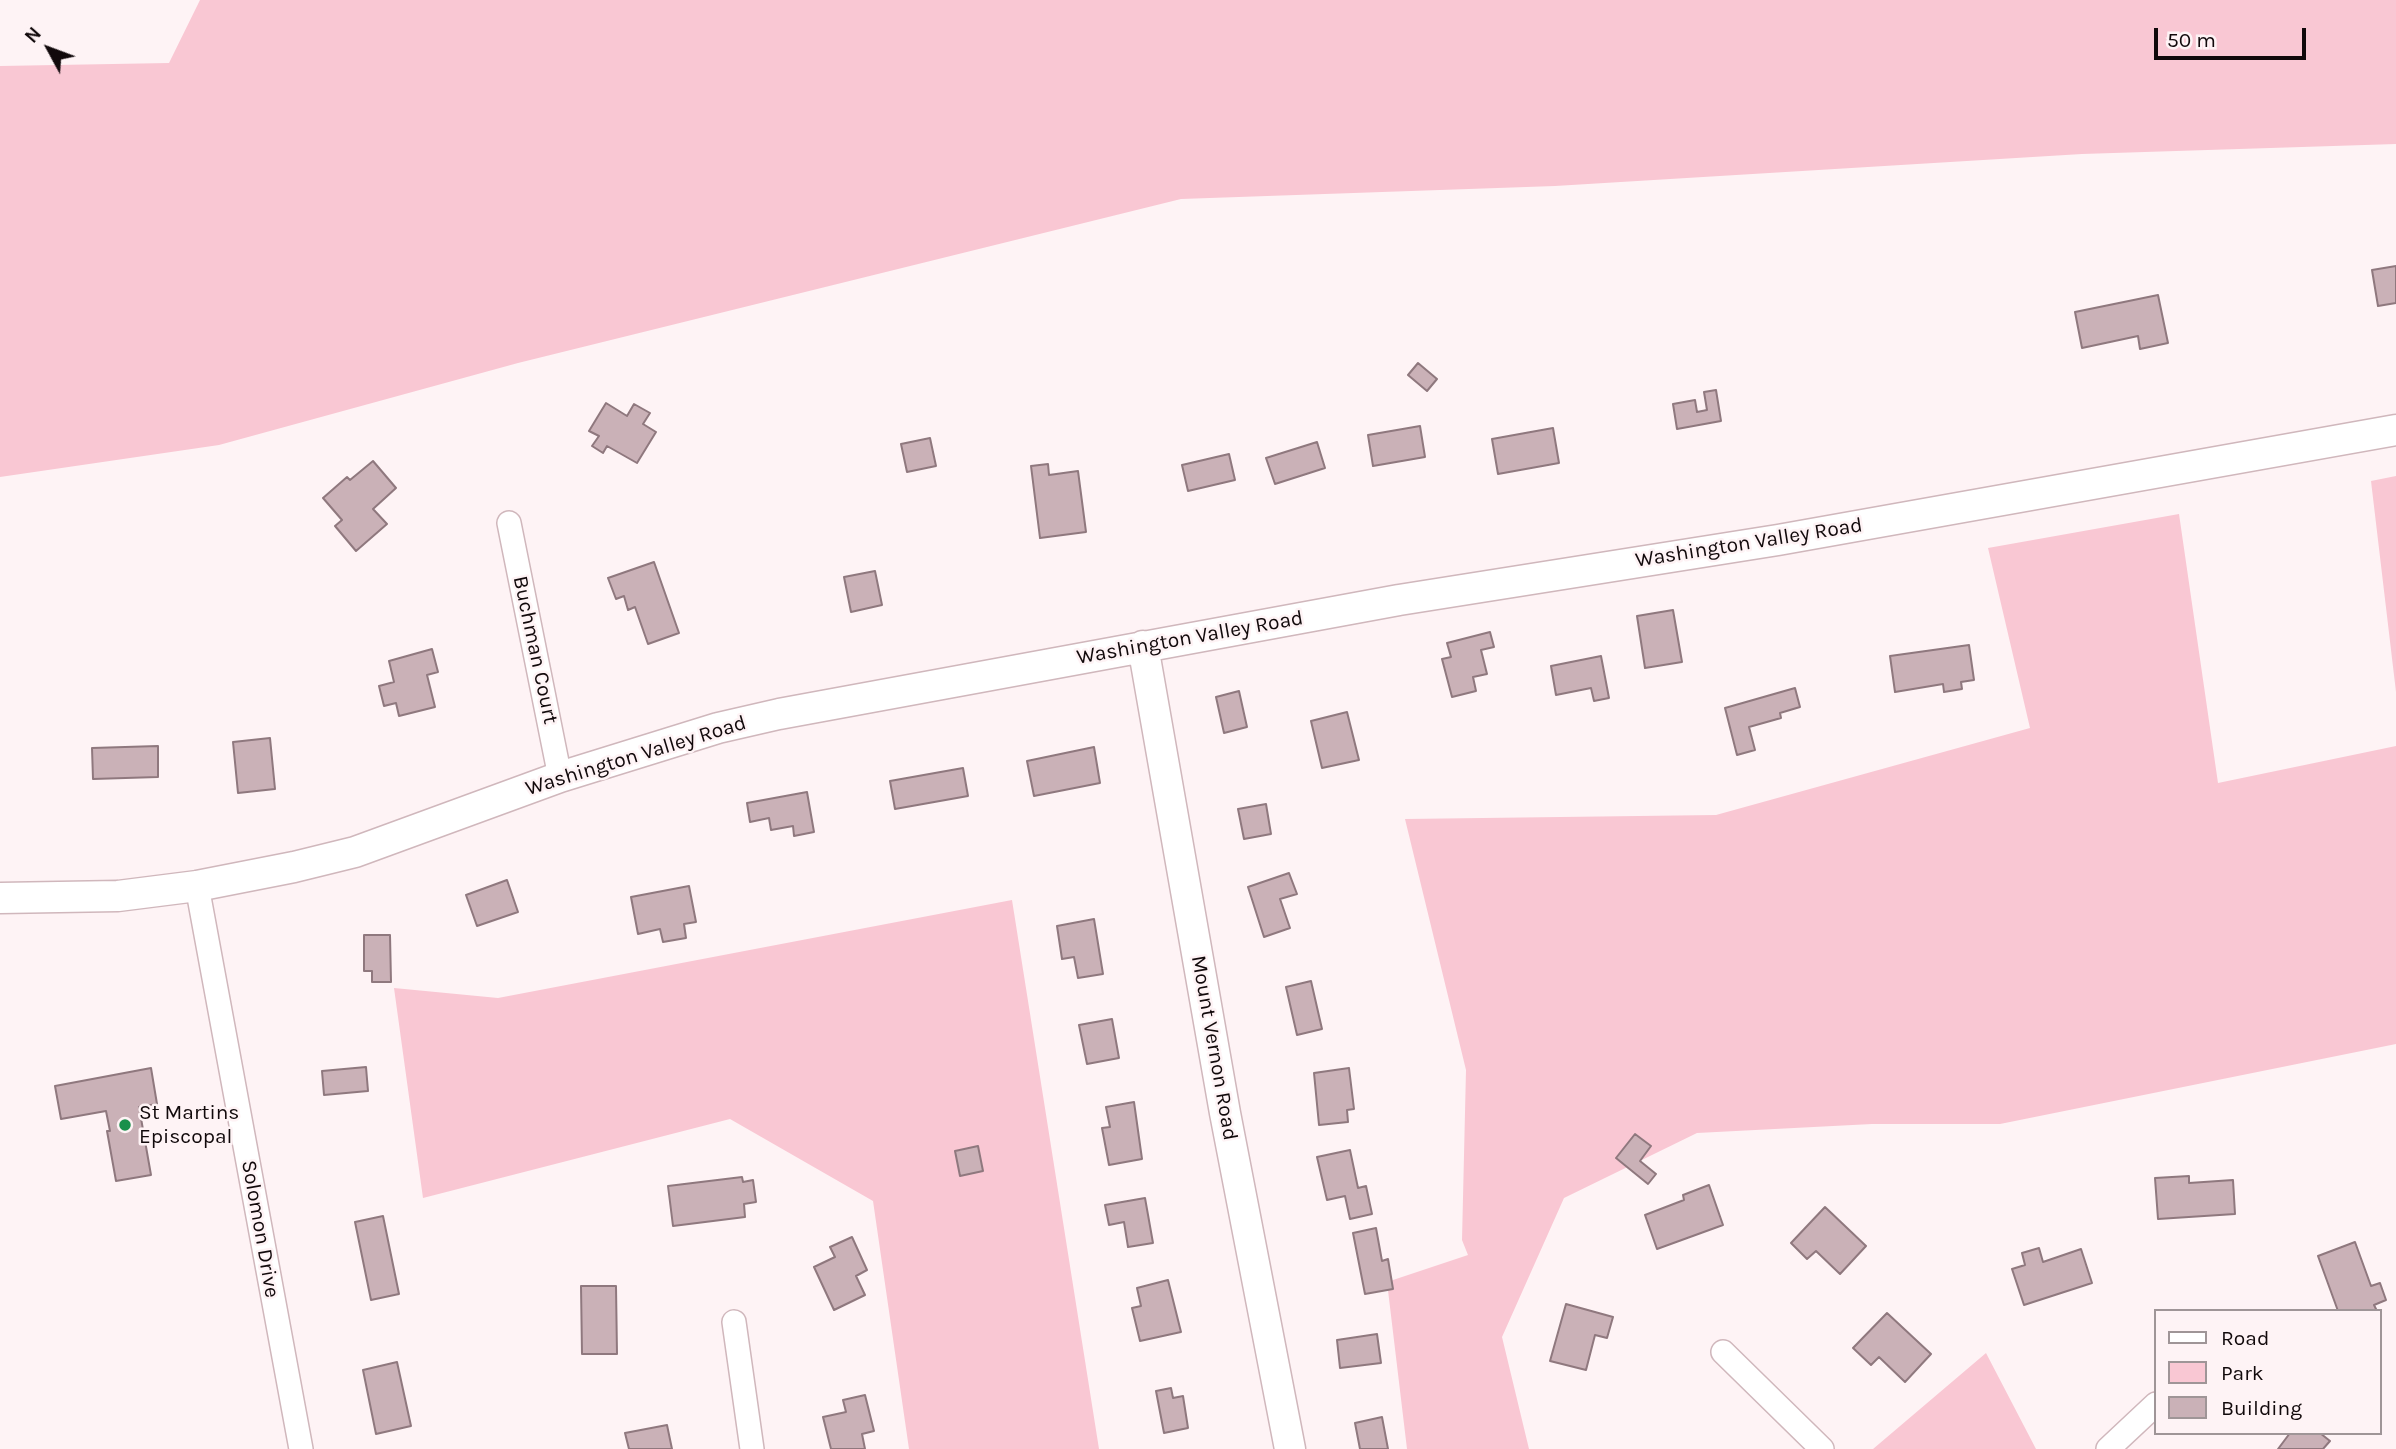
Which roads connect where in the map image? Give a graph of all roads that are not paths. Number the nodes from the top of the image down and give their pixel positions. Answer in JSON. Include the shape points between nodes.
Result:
{"nodes":[{"id":1,"x":2396,"y":430,"type":"edge"},
{"id":2,"x":509,"y":523,"type":"dead end"},
{"id":3,"x":1143,"y":646,"type":"junction"},
{"id":4,"x":560,"y":777,"type":"junction"},
{"id":5,"x":197,"y":886,"type":"junction"},
{"id":6,"x":0,"y":898,"type":"edge"},
{"id":7,"x":734,"y":1322,"type":"dead end"},
{"id":8,"x":1723,"y":1352,"type":"dead end"},
{"id":9,"x":2154,"y":1406,"type":"edge"},
{"id":10,"x":301,"y":1449,"type":"edge"},
{"id":11,"x":752,"y":1449,"type":"edge"},
{"id":12,"x":1290,"y":1449,"type":"edge"},
{"id":13,"x":1822,"y":1449,"type":"edge"},
{"id":14,"x":2108,"y":1449,"type":"edge"}],
"edges":[{"from":1,"to":3,"type":"street","name":"Washington Valley Road"},
{"from":2,"to":4,"type":"street","name":"Buchman Court"},
{"from":3,"to":4,"type":"street","name":"Washington Valley Road","via":[[779,714]]},
{"from":3,"to":12,"type":"street","name":"Mount Vernon Road"},
{"from":4,"to":5,"type":"street","name":"Washington Valley Road","via":[[355,852]]},
{"from":5,"to":6,"type":"street","name":"Washington Valley Road","via":[[118,896]]},
{"from":5,"to":10,"type":"street","name":"Solomon Drive"},
{"from":7,"to":11,"type":"street"},
{"from":8,"to":13,"type":"street"},
{"from":9,"to":14,"type":"street"}]}
